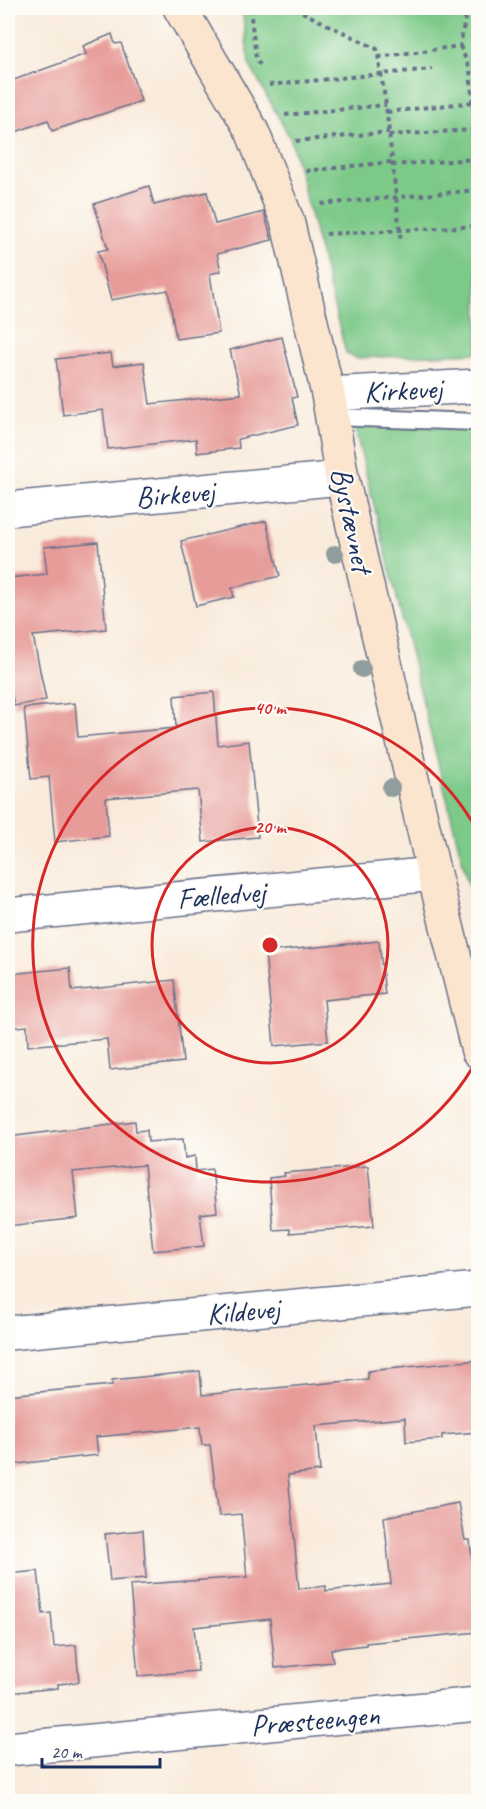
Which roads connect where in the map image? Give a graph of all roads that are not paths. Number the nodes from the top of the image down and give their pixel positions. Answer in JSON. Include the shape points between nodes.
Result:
{"nodes":[{"id":1,"x":180,"y":8,"type":"edge"},
{"id":2,"x":478,"y":386,"type":"edge"},
{"id":3,"x":330,"y":406,"type":"junction"},
{"id":4,"x":478,"y":422,"type":"edge"},
{"id":5,"x":342,"y":478,"type":"junction"},
{"id":6,"x":8,"y":509,"type":"edge"},
{"id":7,"x":434,"y":874,"type":"junction"},
{"id":8,"x":8,"y":915,"type":"edge"},
{"id":9,"x":478,"y":1052,"type":"edge"},
{"id":10,"x":478,"y":1289,"type":"edge"},
{"id":11,"x":8,"y":1333,"type":"edge"},
{"id":12,"x":478,"y":1704,"type":"edge"},
{"id":13,"x":8,"y":1749,"type":"edge"}],
"edges":[{"from":1,"to":3,"type":"street","name":"Bystævnet","via":[[252,131],[287,220]]},
{"from":2,"to":3,"type":"street","name":"Kirkevej"},
{"from":3,"to":4,"type":"lane"},
{"from":3,"to":5,"type":"street","name":"Bystævnet"},
{"from":5,"to":6,"type":"street","name":"Birkevej"},
{"from":5,"to":7,"type":"street","name":"Bystævnet"},
{"from":7,"to":8,"type":"street","name":"Fælledvej"},
{"from":7,"to":9,"type":"street","name":"Bystævnet"},
{"from":10,"to":11,"type":"street","name":"Kildevej"},
{"from":12,"to":13,"type":"street","name":"Præsteengen"}]}
